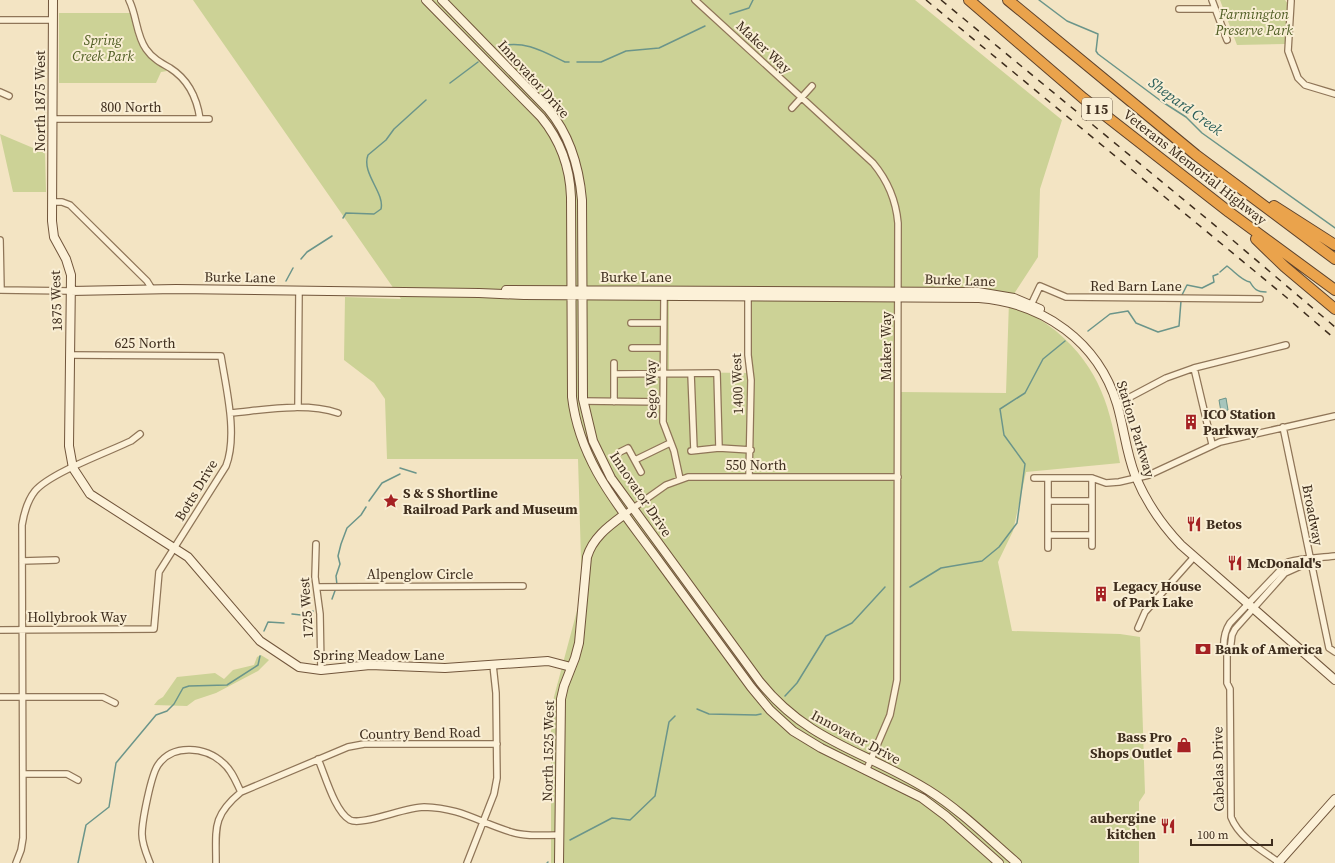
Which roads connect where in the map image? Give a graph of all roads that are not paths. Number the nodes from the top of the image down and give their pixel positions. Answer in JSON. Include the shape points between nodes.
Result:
{"nodes":[{"id":1,"x":53,"y":0,"type":"edge"},
{"id":2,"x":129,"y":0,"type":"edge"},
{"id":3,"x":426,"y":0,"type":"edge"},
{"id":4,"x":442,"y":0,"type":"edge"},
{"id":5,"x":695,"y":0,"type":"edge"},
{"id":6,"x":969,"y":0,"type":"edge"},
{"id":7,"x":1008,"y":0,"type":"edge"},
{"id":8,"x":1212,"y":0,"type":"edge"},
{"id":9,"x":1292,"y":0,"type":"edge"},
{"id":10,"x":1179,"y":9,"type":"dead end"},
{"id":11,"x":1215,"y":9,"type":"junction"},
{"id":12,"x":0,"y":20,"type":"edge"},
{"id":13,"x":53,"y":20,"type":"junction"},
{"id":14,"x":1227,"y":40,"type":"dead end"},
{"id":15,"x":812,"y":86,"type":"dead end"},
{"id":16,"x":0,"y":92,"type":"edge"},
{"id":17,"x":1335,"y":94,"type":"edge"},
{"id":18,"x":9,"y":96,"type":"dead end"},
{"id":19,"x":802,"y":98,"type":"junction"},
{"id":20,"x":792,"y":108,"type":"dead end"},
{"id":21,"x":52,"y":119,"type":"junction"},
{"id":22,"x":200,"y":119,"type":"junction"},
{"id":23,"x":209,"y":119,"type":"dead end"},
{"id":24,"x":1196,"y":155,"type":"junction"},
{"id":25,"x":52,"y":202,"type":"junction"},
{"id":26,"x":1229,"y":212,"type":"junction"},
{"id":27,"x":0,"y":240,"type":"edge"},
{"id":28,"x":1335,"y":245,"type":"edge"},
{"id":29,"x":1335,"y":259,"type":"edge"},
{"id":30,"x":152,"y":289,"type":"junction"},
{"id":31,"x":0,"y":290,"type":"edge"},
{"id":32,"x":1335,"y":290,"type":"edge"},
{"id":33,"x":70,"y":291,"type":"junction"},
{"id":34,"x":299,"y":291,"type":"junction"},
{"id":35,"x":571,"y":292,"type":"junction"},
{"id":36,"x":582,"y":293,"type":"junction"},
{"id":37,"x":748,"y":294,"type":"junction"},
{"id":38,"x":898,"y":295,"type":"junction"},
{"id":39,"x":664,"y":296,"type":"junction"},
{"id":40,"x":1260,"y":299,"type":"dead end"},
{"id":41,"x":1031,"y":307,"type":"junction"},
{"id":42,"x":1335,"y":309,"type":"edge"},
{"id":43,"x":1050,"y":319,"type":"joint"},
{"id":44,"x":630,"y":323,"type":"dead end"},
{"id":45,"x":663,"y":323,"type":"junction"},
{"id":46,"x":1286,"y":345,"type":"dead end"},
{"id":47,"x":632,"y":348,"type":"dead end"},
{"id":48,"x":663,"y":348,"type":"junction"},
{"id":49,"x":70,"y":355,"type":"junction"},
{"id":50,"x":221,"y":356,"type":"joint"},
{"id":51,"x":614,"y":363,"type":"dead end"},
{"id":52,"x":1194,"y":368,"type":"junction"},
{"id":53,"x":614,"y":374,"type":"junction"},
{"id":54,"x":663,"y":374,"type":"junction"},
{"id":55,"x":691,"y":374,"type":"junction"},
{"id":56,"x":583,"y":401,"type":"junction"},
{"id":57,"x":614,"y":402,"type":"junction"},
{"id":58,"x":663,"y":402,"type":"junction"},
{"id":59,"x":1117,"y":404,"type":"junction"},
{"id":60,"x":298,"y":407,"type":"junction"},
{"id":61,"x":230,"y":413,"type":"junction"},
{"id":62,"x":338,"y":413,"type":"dead end"},
{"id":63,"x":1335,"y":416,"type":"edge"},
{"id":64,"x":1283,"y":427,"type":"junction"},
{"id":65,"x":140,"y":434,"type":"dead end"},
{"id":66,"x":670,"y":442,"type":"junction"},
{"id":67,"x":1212,"y":444,"type":"junction"},
{"id":68,"x":719,"y":448,"type":"junction"},
{"id":69,"x":751,"y":450,"type":"junction"},
{"id":70,"x":620,"y":452,"type":"dead end"},
{"id":71,"x":635,"y":460,"type":"junction"},
{"id":72,"x":73,"y":468,"type":"junction"},
{"id":73,"x":641,"y":472,"type":"dead end"},
{"id":74,"x":749,"y":477,"type":"junction"},
{"id":75,"x":898,"y":477,"type":"junction"},
{"id":76,"x":1034,"y":478,"type":"dead end"},
{"id":77,"x":1048,"y":478,"type":"junction"},
{"id":78,"x":1092,"y":478,"type":"junction"},
{"id":79,"x":1136,"y":478,"type":"junction"},
{"id":80,"x":680,"y":479,"type":"junction"},
{"id":81,"x":1048,"y":501,"type":"junction"},
{"id":82,"x":1092,"y":501,"type":"junction"},
{"id":83,"x":632,"y":509,"type":"junction"},
{"id":84,"x":625,"y":514,"type":"junction"},
{"id":85,"x":1048,"y":535,"type":"junction"},
{"id":86,"x":1092,"y":535,"type":"junction"},
{"id":87,"x":316,"y":544,"type":"dead end"},
{"id":88,"x":1092,"y":546,"type":"dead end"},
{"id":89,"x":1048,"y":548,"type":"dead end"},
{"id":90,"x":174,"y":549,"type":"junction"},
{"id":91,"x":1335,"y":556,"type":"edge"},
{"id":92,"x":1194,"y":557,"type":"junction"},
{"id":93,"x":56,"y":560,"type":"dead end"},
{"id":94,"x":1310,"y":560,"type":"junction"},
{"id":95,"x":22,"y":561,"type":"junction"},
{"id":96,"x":523,"y":586,"type":"dead end"},
{"id":97,"x":317,"y":587,"type":"junction"},
{"id":98,"x":1251,"y":607,"type":"junction"},
{"id":99,"x":1138,"y":628,"type":"dead end"},
{"id":100,"x":154,"y":629,"type":"joint"},
{"id":101,"x":0,"y":630,"type":"edge"},
{"id":102,"x":22,"y":630,"type":"junction"},
{"id":103,"x":1335,"y":652,"type":"edge"},
{"id":104,"x":492,"y":665,"type":"junction"},
{"id":105,"x":571,"y":667,"type":"junction"},
{"id":106,"x":321,"y":670,"type":"junction"},
{"id":107,"x":1335,"y":680,"type":"edge"},
{"id":108,"x":0,"y":697,"type":"edge"},
{"id":109,"x":23,"y":697,"type":"junction"},
{"id":110,"x":115,"y":703,"type":"dead end"},
{"id":111,"x":497,"y":744,"type":"junction"},
{"id":112,"x":318,"y":759,"type":"junction"},
{"id":113,"x":871,"y":761,"type":"junction"},
{"id":114,"x":866,"y":770,"type":"junction"},
{"id":115,"x":23,"y":774,"type":"junction"},
{"id":116,"x":78,"y":780,"type":"dead end"},
{"id":117,"x":240,"y":792,"type":"junction"},
{"id":118,"x":1335,"y":798,"type":"edge"},
{"id":119,"x":483,"y":821,"type":"junction"},
{"id":120,"x":560,"y":835,"type":"junction"},
{"id":121,"x":16,"y":863,"type":"edge"},
{"id":122,"x":150,"y":863,"type":"edge"},
{"id":123,"x":216,"y":863,"type":"edge"},
{"id":124,"x":467,"y":863,"type":"edge"},
{"id":125,"x":559,"y":863,"type":"edge"},
{"id":126,"x":999,"y":863,"type":"edge"},
{"id":127,"x":1017,"y":863,"type":"edge"},
{"id":128,"x":1279,"y":863,"type":"edge"}],
"edges":[{"from":1,"to":13,"type":"street","name":"North 1875 West"},
{"from":2,"to":22,"type":"street","via":[[146,49],[188,84],[197,103]]},
{"from":3,"to":35,"type":"street","name":"Innovator Drive","via":[[541,117],[558,143],[571,188]]},
{"from":4,"to":36,"type":"street","name":"Innovator Drive","via":[[548,109],[567,137],[578,168],[581,190]]},
{"from":5,"to":19,"type":"street","name":"Maker Way"},
{"from":6,"to":26,"type":"highway","name":"Veterans Memorial Highway","number":"I 15","via":[[1083,98]]},
{"from":7,"to":24,"type":"highway","name":"Veterans Memorial Highway","number":"I 15"},
{"from":8,"to":11,"type":"street"},
{"from":9,"to":17,"type":"street","via":[[1288,51],[1298,78],[1305,85]]},
{"from":10,"to":11,"type":"street"},
{"from":11,"to":14,"type":"street"},
{"from":12,"to":13,"type":"street"},
{"from":13,"to":21,"type":"street","name":"North 1875 West"},
{"from":15,"to":19,"type":"street"},
{"from":16,"to":18,"type":"street"},
{"from":19,"to":20,"type":"street"},
{"from":19,"to":38,"type":"street","name":"Maker Way","via":[[872,163],[890,190],[898,223]]},
{"from":21,"to":22,"type":"street","name":"800 North"},
{"from":21,"to":25,"type":"street","name":"North 1875 West"},
{"from":22,"to":23,"type":"street","name":"800 North"},
{"from":24,"to":28,"type":"highway"},
{"from":24,"to":29,"type":"highway","name":"Veterans Memorial Highway","number":"I 15"},
{"from":25,"to":30,"type":"street","via":[[70,205],[147,281]]},
{"from":25,"to":33,"type":"street","name":"1875 West","via":[[54,237],[69,266]]},
{"from":26,"to":32,"type":"highway","name":"Veterans Memorial Highway","number":"I 15"},
{"from":26,"to":42,"type":"highway","via":[[1285,267]]},
{"from":27,"to":31,"type":"street"},
{"from":30,"to":33,"type":"street","name":"Burke Lane"},
{"from":30,"to":34,"type":"street","name":"Burke Lane"},
{"from":31,"to":33,"type":"street","name":"Burke Lane"},
{"from":33,"to":49,"type":"street","name":"1875 West"},
{"from":34,"to":35,"type":"street","name":"Burke Lane"},
{"from":34,"to":60,"type":"street"},
{"from":35,"to":36,"type":"street","name":"Burke Lane"},
{"from":35,"to":84,"type":"street","name":"Innovator Drive","via":[[571,388],[578,430],[593,468]]},
{"from":36,"to":37,"type":"street","name":"Burke Lane"},
{"from":36,"to":39,"type":"street","name":"Burke Lane"},
{"from":36,"to":56,"type":"street","name":"Innovator Drive"},
{"from":37,"to":38,"type":"street","name":"Burke Lane"},
{"from":37,"to":39,"type":"street","name":"Burke Lane"},
{"from":37,"to":69,"type":"street","name":"1400 West"},
{"from":38,"to":41,"type":"street","name":"Burke Lane","via":[[986,299]]},
{"from":38,"to":75,"type":"street","name":"Maker Way"},
{"from":39,"to":45,"type":"street","name":"Sego Way"},
{"from":40,"to":41,"type":"street","name":"Red Barn Lane","via":[[1066,297],[1040,286]]},
{"from":41,"to":43,"type":"street","name":"Burke Lane"},
{"from":43,"to":59,"type":"street","name":"Station Parkway","via":[[1074,336],[1093,357],[1105,376]]},
{"from":44,"to":45,"type":"street"},
{"from":45,"to":48,"type":"street","name":"Sego Way"},
{"from":46,"to":52,"type":"street"},
{"from":47,"to":48,"type":"street"},
{"from":48,"to":54,"type":"street","name":"Sego Way"},
{"from":49,"to":50,"type":"street","name":"625 North"},
{"from":49,"to":72,"type":"street","name":"1875 West","via":[[69,446]]},
{"from":50,"to":61,"type":"street","name":"Botts Drive"},
{"from":51,"to":53,"type":"street"},
{"from":52,"to":59,"type":"street","via":[[1166,378]]},
{"from":52,"to":67,"type":"street"},
{"from":53,"to":54,"type":"street"},
{"from":53,"to":57,"type":"street"},
{"from":54,"to":55,"type":"street"},
{"from":54,"to":58,"type":"street","name":"Sego Way"},
{"from":55,"to":68,"type":"street","via":[[717,373]]},
{"from":55,"to":68,"type":"street","via":[[693,450]]},
{"from":56,"to":57,"type":"street"},
{"from":56,"to":83,"type":"street","name":"Innovator Drive","via":[[597,452]]},
{"from":57,"to":58,"type":"street"},
{"from":58,"to":66,"type":"street","name":"Sego Way","via":[[663,422]]},
{"from":59,"to":79,"type":"street","name":"Station Parkway"},
{"from":60,"to":61,"type":"street"},
{"from":60,"to":62,"type":"street","via":[[324,408]]},
{"from":61,"to":90,"type":"street","name":"Botts Drive","via":[[230,452],[226,466]]},
{"from":63,"to":64,"type":"street"},
{"from":64,"to":67,"type":"street"},
{"from":64,"to":94,"type":"street","name":"Broadway"},
{"from":65,"to":72,"type":"street","via":[[131,441]]},
{"from":66,"to":71,"type":"street"},
{"from":66,"to":80,"type":"street","name":"Sego Way"},
{"from":67,"to":79,"type":"street","via":[[1149,475]]},
{"from":68,"to":69,"type":"street"},
{"from":69,"to":74,"type":"street","name":"1400 West"},
{"from":70,"to":71,"type":"street","via":[[628,448]]},
{"from":71,"to":73,"type":"street"},
{"from":72,"to":90,"type":"street","name":"Spring Meadow Lane","via":[[83,486],[98,500]]},
{"from":72,"to":95,"type":"street","via":[[42,484],[30,498],[23,520]]},
{"from":74,"to":75,"type":"street","name":"550 North"},
{"from":74,"to":80,"type":"street","name":"550 North"},
{"from":75,"to":113,"type":"street","name":"Maker Way","via":[[897,685],[890,715]]},
{"from":76,"to":77,"type":"street"},
{"from":77,"to":78,"type":"street"},
{"from":77,"to":81,"type":"street"},
{"from":78,"to":79,"type":"street","via":[[1110,483]]},
{"from":78,"to":82,"type":"street"},
{"from":79,"to":92,"type":"street","name":"Station Parkway","via":[[1160,520]]},
{"from":80,"to":83,"type":"street","name":"550 North","via":[[666,485]]},
{"from":81,"to":82,"type":"street"},
{"from":81,"to":85,"type":"street"},
{"from":82,"to":86,"type":"street"},
{"from":83,"to":84,"type":"street","name":"550 North"},
{"from":83,"to":113,"type":"street","name":"Innovator Drive","via":[[774,698],[813,731]]},
{"from":84,"to":105,"type":"street","name":"North 1525 West","via":[[597,537],[588,552],[579,643]]},
{"from":84,"to":114,"type":"street","name":"Innovator Drive","via":[[770,710],[803,737]]},
{"from":85,"to":86,"type":"street"},
{"from":85,"to":89,"type":"street"},
{"from":86,"to":88,"type":"street"},
{"from":87,"to":97,"type":"street","name":"1725 West"},
{"from":90,"to":100,"type":"street","name":"Botts Drive","via":[[159,572]]},
{"from":90,"to":106,"type":"street","name":"Spring Meadow Lane","via":[[188,557],[260,641],[300,667]]},
{"from":91,"to":94,"type":"street"},
{"from":92,"to":98,"type":"street","name":"Station Parkway"},
{"from":92,"to":99,"type":"street","via":[[1145,612]]},
{"from":93,"to":95,"type":"street"},
{"from":94,"to":98,"type":"street","name":"Cabelas Drive","via":[[1285,573]]},
{"from":94,"to":103,"type":"street","name":"Broadway","via":[[1330,648]]},
{"from":95,"to":102,"type":"street"},
{"from":96,"to":97,"type":"street","name":"Alpenglow Circle"},
{"from":97,"to":106,"type":"street","name":"1725 West"},
{"from":98,"to":107,"type":"street","name":"Station Parkway"},
{"from":98,"to":128,"type":"street","name":"Cabelas Drive","via":[[1233,632],[1230,651],[1227,654],[1227,683],[1230,689],[1231,817],[1241,833]]},
{"from":100,"to":102,"type":"street","name":"Hollybrook Way"},
{"from":101,"to":102,"type":"street","name":"Hollybrook Way"},
{"from":102,"to":109,"type":"street"},
{"from":104,"to":105,"type":"street","name":"Spring Meadow Lane","via":[[548,661]]},
{"from":104,"to":106,"type":"street","name":"Spring Meadow Lane","via":[[446,668],[370,666]]},
{"from":104,"to":111,"type":"street","via":[[496,693]]},
{"from":105,"to":120,"type":"street","name":"North 1525 West","via":[[560,705]]},
{"from":108,"to":109,"type":"street"},
{"from":109,"to":110,"type":"street","via":[[103,697]]},
{"from":109,"to":115,"type":"street"},
{"from":111,"to":112,"type":"street","name":"Country Bend Road","via":[[364,744],[348,747]]},
{"from":111,"to":119,"type":"street","via":[[496,786]]},
{"from":112,"to":117,"type":"street","name":"Country Bend Road"},
{"from":112,"to":119,"type":"street","via":[[341,814],[351,821],[364,821],[401,810],[422,807],[462,812]]},
{"from":113,"to":114,"type":"street","name":"Maker Way"},
{"from":113,"to":127,"type":"street","name":"Innovator Drive","via":[[917,783],[937,796]]},
{"from":114,"to":126,"type":"street","name":"Innovator Drive","via":[[932,805]]},
{"from":115,"to":116,"type":"street","via":[[67,774]]},
{"from":115,"to":121,"type":"street","via":[[23,838]]},
{"from":117,"to":122,"type":"street","via":[[224,763],[213,755],[183,749],[169,754],[158,764],[152,776],[142,833],[143,845]]},
{"from":117,"to":123,"type":"street","name":"Country Bend Road","via":[[226,804],[219,817],[216,830]]},
{"from":118,"to":128,"type":"street"},
{"from":119,"to":120,"type":"street","via":[[524,835]]},
{"from":119,"to":124,"type":"street"},
{"from":120,"to":125,"type":"street","name":"North 1525 West"}]}
